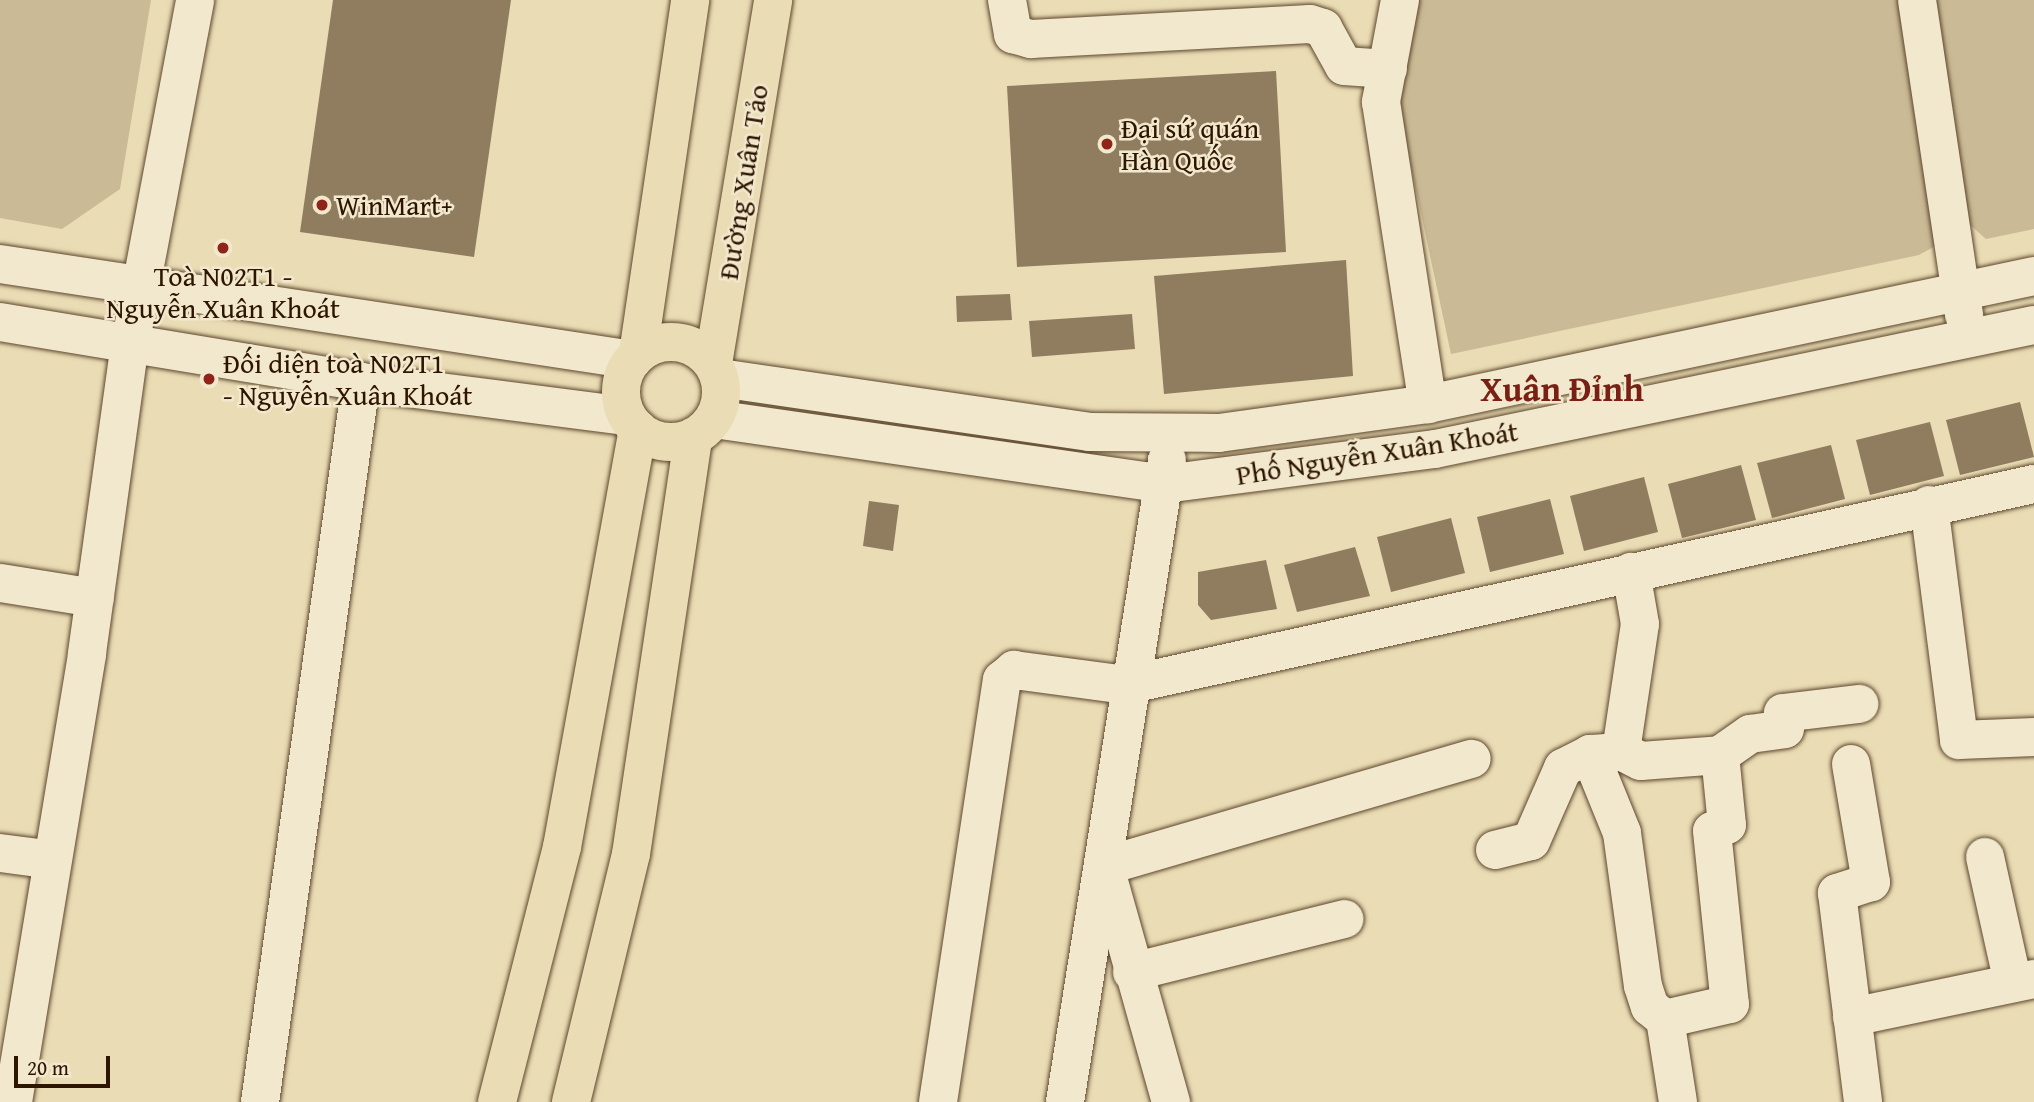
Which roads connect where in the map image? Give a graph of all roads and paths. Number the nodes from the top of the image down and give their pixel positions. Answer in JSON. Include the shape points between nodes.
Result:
{"nodes":[{"id":1,"x":195,"y":0,"type":"edge"},
{"id":2,"x":690,"y":0,"type":"edge"},
{"id":3,"x":773,"y":0,"type":"edge"},
{"id":4,"x":1007,"y":0,"type":"edge"},
{"id":5,"x":1400,"y":0,"type":"edge"},
{"id":6,"x":1917,"y":0,"type":"edge"},
{"id":7,"x":1388,"y":69,"type":"junction"},
{"id":8,"x":0,"y":264,"type":"edge"},
{"id":9,"x":2034,"y":276,"type":"edge"},
{"id":10,"x":142,"y":289,"type":"junction"},
{"id":11,"x":1961,"y":293,"type":"junction"},
{"id":12,"x":0,"y":321,"type":"edge"},
{"id":13,"x":2034,"y":325,"type":"edge"},
{"id":14,"x":1967,"y":340,"type":"junction"},
{"id":15,"x":130,"y":345,"type":"junction"},
{"id":16,"x":636,"y":357,"type":"junction"},
{"id":17,"x":717,"y":371,"type":"junction"},
{"id":18,"x":361,"y":382,"type":"junction"},
{"id":19,"x":1428,"y":404,"type":"junction"},
{"id":20,"x":632,"y":423,"type":"junction"},
{"id":21,"x":704,"y":428,"type":"junction"},
{"id":22,"x":1168,"y":437,"type":"junction"},
{"id":23,"x":1165,"y":484,"type":"junction"},
{"id":24,"x":2034,"y":484,"type":"edge"},
{"id":25,"x":1929,"y":505,"type":"junction"},
{"id":26,"x":1631,"y":572,"type":"junction"},
{"id":27,"x":0,"y":583,"type":"edge"},
{"id":28,"x":95,"y":598,"type":"junction"},
{"id":29,"x":1127,"y":685,"type":"junction"},
{"id":30,"x":1859,"y":704,"type":"dead end"},
{"id":31,"x":2034,"y":737,"type":"edge"},
{"id":32,"x":1606,"y":753,"type":"junction"},
{"id":33,"x":1720,"y":755,"type":"junction"},
{"id":34,"x":1472,"y":759,"type":"dead end"},
{"id":35,"x":1851,"y":764,"type":"dead end"},
{"id":36,"x":1495,"y":850,"type":"dead end"},
{"id":37,"x":0,"y":853,"type":"edge"},
{"id":38,"x":1985,"y":857,"type":"dead end"},
{"id":39,"x":53,"y":860,"type":"junction"},
{"id":40,"x":1105,"y":866,"type":"junction"},
{"id":41,"x":1345,"y":919,"type":"dead end"},
{"id":42,"x":1132,"y":972,"type":"junction"},
{"id":43,"x":2024,"y":981,"type":"edge"},
{"id":44,"x":1852,"y":1017,"type":"junction"},
{"id":45,"x":1665,"y":1019,"type":"junction"},
{"id":46,"x":13,"y":1102,"type":"edge"},
{"id":47,"x":260,"y":1102,"type":"edge"},
{"id":48,"x":497,"y":1102,"type":"edge"},
{"id":49,"x":570,"y":1102,"type":"edge"},
{"id":50,"x":938,"y":1102,"type":"edge"},
{"id":51,"x":1065,"y":1102,"type":"edge"},
{"id":52,"x":1171,"y":1102,"type":"edge"},
{"id":53,"x":1678,"y":1102,"type":"edge"},
{"id":54,"x":1863,"y":1102,"type":"edge"}],
"edges":[{"from":1,"to":10,"type":"street"},
{"from":2,"to":16,"type":"main road"},
{"from":3,"to":17,"type":"main road","name":"Đường Xuân Tảo"},
{"from":4,"to":7,"type":"street","via":[[1013,34],[1031,38],[1310,24],[1323,28],[1344,66]]},
{"from":5,"to":7,"type":"street"},
{"from":6,"to":11,"type":"street"},
{"from":7,"to":19,"type":"street","via":[[1381,102]]},
{"from":8,"to":10,"type":"street"},
{"from":9,"to":11,"type":"street","name":"Phố Nguyễn Xuân Khoát"},
{"from":10,"to":15,"type":"street"},
{"from":10,"to":16,"type":"street"},
{"from":11,"to":14,"type":"street"},
{"from":11,"to":19,"type":"street","name":"Phố Nguyễn Xuân Khoát"},
{"from":12,"to":15,"type":"street"},
{"from":13,"to":14,"type":"street","name":"Phố Nguyễn Xuân Khoát"},
{"from":14,"to":23,"type":"street","name":"Phố Nguyễn Xuân Khoát","via":[[1435,449]]},
{"from":15,"to":18,"type":"street"},
{"from":15,"to":28,"type":"street"},
{"from":16,"to":17,"type":"main road","via":[[652,345],[686,344]]},
{"from":16,"to":20,"type":"main road","via":[[621,383]]},
{"from":17,"to":21,"type":"main road","via":[[722,395]]},
{"from":17,"to":22,"type":"street","name":"Phố Nguyễn Xuân Khoát","via":[[1089,432]]},
{"from":18,"to":20,"type":"street"},
{"from":18,"to":47,"type":"street"},
{"from":19,"to":22,"type":"street","name":"Phố Nguyễn Xuân Khoát"},
{"from":20,"to":21,"type":"main road","via":[[667,443]]},
{"from":20,"to":48,"type":"main road","via":[[562,848]]},
{"from":21,"to":23,"type":"street","name":"Phố Nguyễn Xuân Khoát"},
{"from":21,"to":49,"type":"main road","via":[[631,854]]},
{"from":22,"to":23,"type":"street"},
{"from":23,"to":29,"type":"street"},
{"from":24,"to":25,"type":"street"},
{"from":25,"to":26,"type":"street"},
{"from":25,"to":31,"type":"street","via":[[1959,740]]},
{"from":26,"to":29,"type":"street"},
{"from":26,"to":32,"type":"street","via":[[1640,624]]},
{"from":27,"to":28,"type":"street"},
{"from":28,"to":39,"type":"street"},
{"from":29,"to":40,"type":"street"},
{"from":29,"to":50,"type":"street","via":[[1028,669],[1014,670],[1002,680]]},
{"from":30,"to":33,"type":"street","via":[[1783,713],[1785,729],[1750,734]]},
{"from":32,"to":33,"type":"street","via":[[1641,761]]},
{"from":32,"to":36,"type":"street","via":[[1563,768],[1531,841]]},
{"from":32,"to":45,"type":"street","via":[[1643,986],[1650,1007]]},
{"from":33,"to":45,"type":"street","via":[[1727,825],[1713,831],[1730,1004]]},
{"from":34,"to":40,"type":"street"},
{"from":35,"to":44,"type":"street","via":[[1871,882],[1837,893]]},
{"from":37,"to":39,"type":"street"},
{"from":38,"to":43,"type":"street"},
{"from":39,"to":46,"type":"street"},
{"from":40,"to":42,"type":"street"},
{"from":40,"to":51,"type":"street"},
{"from":41,"to":42,"type":"street"},
{"from":42,"to":52,"type":"street"},
{"from":43,"to":44,"type":"street"},
{"from":44,"to":54,"type":"street"},
{"from":45,"to":53,"type":"street"}]}
